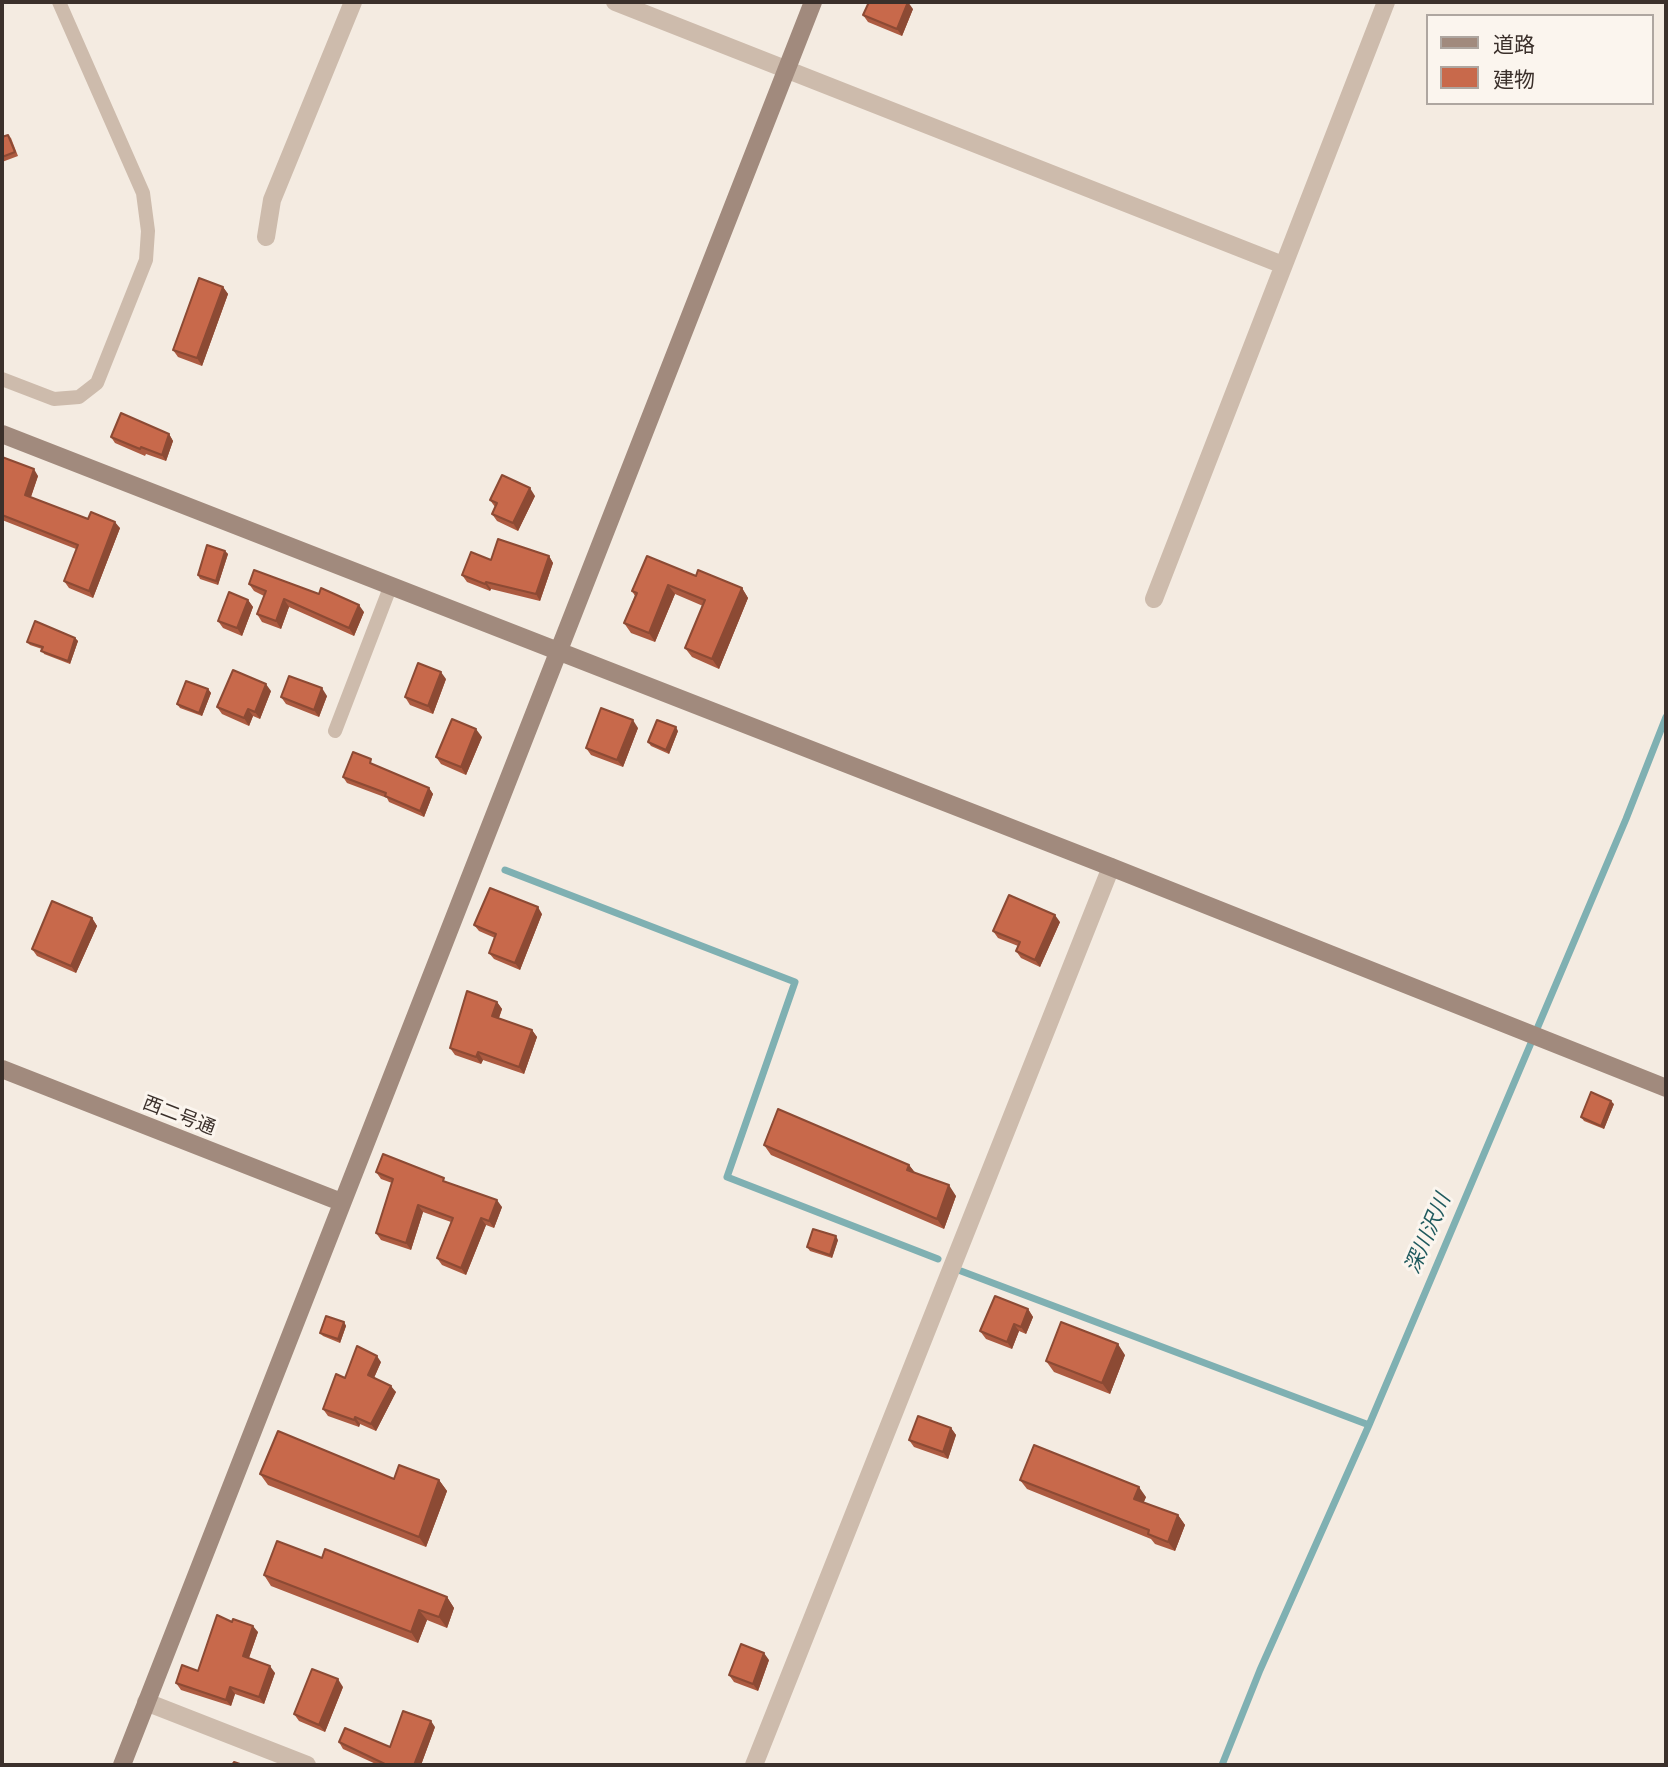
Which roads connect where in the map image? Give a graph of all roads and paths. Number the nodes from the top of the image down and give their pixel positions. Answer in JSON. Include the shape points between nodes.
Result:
{"nodes":[{"id":1,"x":59,"y":2,"type":"edge"},
{"id":2,"x":354,"y":2,"type":"edge"},
{"id":3,"x":615,"y":2,"type":"edge"},
{"id":4,"x":813,"y":2,"type":"edge"},
{"id":5,"x":1386,"y":2,"type":"edge"},
{"id":6,"x":787,"y":68,"type":"junction"},
{"id":7,"x":265,"y":237,"type":"dead end"},
{"id":8,"x":1283,"y":265,"type":"junction"},
{"id":9,"x":2,"y":379,"type":"edge"},
{"id":10,"x":2,"y":434,"type":"edge"},
{"id":11,"x":391,"y":585,"type":"junction"},
{"id":12,"x":1154,"y":599,"type":"dead end"},
{"id":13,"x":558,"y":652,"type":"junction"},
{"id":14,"x":335,"y":731,"type":"dead end"},
{"id":15,"x":1111,"y":867,"type":"junction"},
{"id":16,"x":2,"y":1069,"type":"edge"},
{"id":17,"x":1666,"y":1088,"type":"edge"},
{"id":18,"x":341,"y":1202,"type":"junction"},
{"id":19,"x":146,"y":1702,"type":"junction"},
{"id":20,"x":122,"y":1765,"type":"edge"},
{"id":21,"x":307,"y":1765,"type":"edge"},
{"id":22,"x":754,"y":1765,"type":"edge"}],
"edges":[{"from":1,"to":9,"type":"lane","via":[[142,192],[148,231],[146,260],[97,383],[79,397],[54,399]]},
{"from":2,"to":7,"type":"street","via":[[272,200]]},
{"from":3,"to":6,"type":"street"},
{"from":4,"to":6,"type":"street"},
{"from":5,"to":8,"type":"street"},
{"from":6,"to":8,"type":"street"},
{"from":6,"to":13,"type":"street"},
{"from":8,"to":12,"type":"street"},
{"from":10,"to":11,"type":"street"},
{"from":11,"to":13,"type":"street"},
{"from":11,"to":14,"type":"lane"},
{"from":13,"to":15,"type":"street"},
{"from":13,"to":18,"type":"street"},
{"from":15,"to":17,"type":"street"},
{"from":15,"to":22,"type":"street"},
{"from":16,"to":18,"type":"street","name":"西二号通"},
{"from":18,"to":19,"type":"street"},
{"from":19,"to":20,"type":"street"},
{"from":19,"to":21,"type":"street"}]}
